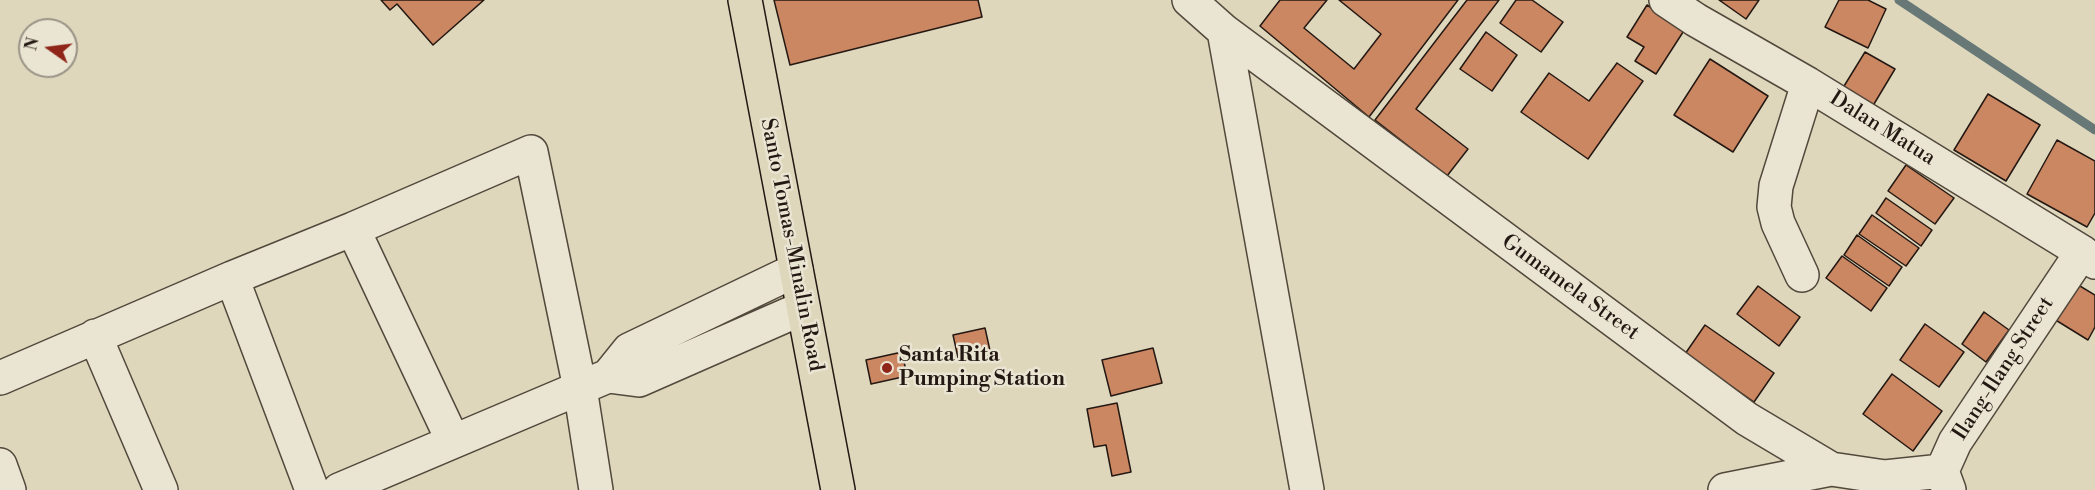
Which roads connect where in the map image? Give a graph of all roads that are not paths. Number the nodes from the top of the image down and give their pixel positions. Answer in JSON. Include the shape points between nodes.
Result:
{"nodes":[{"id":1,"x":745,"y":0,"type":"edge"},
{"id":2,"x":1190,"y":0,"type":"edge"},
{"id":3,"x":1666,"y":0,"type":"edge"},
{"id":4,"x":1224,"y":31,"type":"junction"},
{"id":5,"x":1809,"y":84,"type":"junction"},
{"id":6,"x":353,"y":229,"type":"junction"},
{"id":7,"x":2088,"y":257,"type":"edge"},
{"id":8,"x":796,"y":270,"type":"junction"},
{"id":9,"x":1802,"y":275,"type":"dead end"},
{"id":10,"x":232,"y":278,"type":"junction"},
{"id":11,"x":803,"y":308,"type":"junction"},
{"id":12,"x":95,"y":336,"type":"junction"},
{"id":13,"x":0,"y":378,"type":"edge"},
{"id":14,"x":594,"y":382,"type":"junction"},
{"id":15,"x":453,"y":441,"type":"junction"},
{"id":16,"x":0,"y":465,"type":"edge"},
{"id":17,"x":1831,"y":469,"type":"junction"},
{"id":18,"x":1946,"y":480,"type":"edge"},
{"id":19,"x":1791,"y":483,"type":"edge"},
{"id":20,"x":9,"y":490,"type":"edge"},
{"id":21,"x":161,"y":490,"type":"edge"},
{"id":22,"x":312,"y":490,"type":"edge"},
{"id":23,"x":339,"y":490,"type":"edge"},
{"id":24,"x":596,"y":490,"type":"edge"},
{"id":25,"x":838,"y":490,"type":"edge"},
{"id":26,"x":1307,"y":490,"type":"edge"},
{"id":27,"x":1725,"y":490,"type":"edge"}],
"edges":[{"from":1,"to":8,"type":"main road","name":"Santo Tomas-Minalin Road"},
{"from":2,"to":4,"type":"street","name":"Gumamela Street"},
{"from":3,"to":5,"type":"street","name":"Dalan Matua"},
{"from":4,"to":17,"type":"street","name":"Gumamela Street","via":[[1748,419]]},
{"from":4,"to":26,"type":"street"},
{"from":5,"to":7,"type":"street","name":"Dalan Matua"},
{"from":5,"to":9,"type":"street","via":[[1776,186],[1774,207]]},
{"from":6,"to":10,"type":"street"},
{"from":6,"to":14,"type":"street","via":[[531,152]]},
{"from":6,"to":15,"type":"street"},
{"from":7,"to":18,"type":"street","name":"Ilang-Ilang Street","via":[[1955,442]]},
{"from":8,"to":11,"type":"main road","name":"Santo Tomas-Minalin Road"},
{"from":8,"to":14,"type":"street","via":[[629,350]]},
{"from":10,"to":12,"type":"street"},
{"from":10,"to":22,"type":"street"},
{"from":11,"to":14,"type":"street","via":[[639,380]]},
{"from":11,"to":25,"type":"main road","name":"Santo Tomas-Minalin Road"},
{"from":12,"to":13,"type":"street"},
{"from":12,"to":21,"type":"street"},
{"from":14,"to":15,"type":"street"},
{"from":14,"to":24,"type":"street"},
{"from":15,"to":23,"type":"street"},
{"from":16,"to":20,"type":"street"},
{"from":17,"to":18,"type":"street","name":"Gumamela Street"},
{"from":17,"to":19,"type":"street"},
{"from":19,"to":27,"type":"street"}]}
